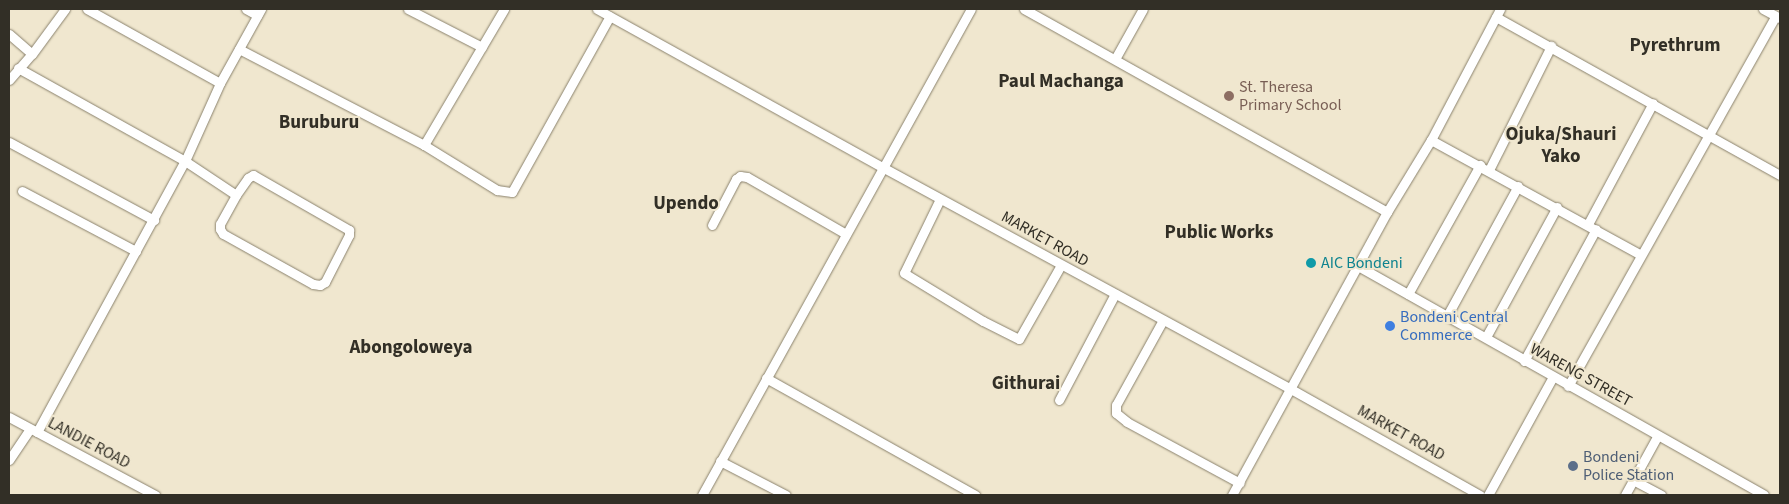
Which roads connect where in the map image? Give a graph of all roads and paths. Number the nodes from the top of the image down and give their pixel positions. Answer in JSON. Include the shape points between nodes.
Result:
{"nodes":[{"id":1,"x":65,"y":9,"type":"edge"},
{"id":2,"x":87,"y":9,"type":"edge"},
{"id":3,"x":246,"y":9,"type":"edge"},
{"id":4,"x":408,"y":9,"type":"edge"},
{"id":5,"x":504,"y":9,"type":"edge"},
{"id":6,"x":597,"y":9,"type":"edge"},
{"id":7,"x":971,"y":9,"type":"edge"},
{"id":8,"x":1024,"y":9,"type":"edge"},
{"id":9,"x":1143,"y":9,"type":"edge"},
{"id":10,"x":1763,"y":9,"type":"edge"},
{"id":11,"x":259,"y":12,"type":"edge"},
{"id":12,"x":1496,"y":12,"type":"edge"},
{"id":13,"x":610,"y":16,"type":"junction"},
{"id":14,"x":1778,"y":17,"type":"edge"},
{"id":15,"x":9,"y":34,"type":"edge"},
{"id":16,"x":1551,"y":46,"type":"junction"},
{"id":17,"x":482,"y":47,"type":"junction"},
{"id":18,"x":240,"y":49,"type":"junction"},
{"id":19,"x":32,"y":54,"type":"junction"},
{"id":20,"x":1115,"y":59,"type":"junction"},
{"id":21,"x":18,"y":68,"type":"junction"},
{"id":22,"x":9,"y":80,"type":"edge"},
{"id":23,"x":220,"y":83,"type":"junction"},
{"id":24,"x":1653,"y":103,"type":"junction"},
{"id":25,"x":1708,"y":135,"type":"junction"},
{"id":26,"x":1431,"y":140,"type":"junction"},
{"id":27,"x":9,"y":142,"type":"edge"},
{"id":28,"x":424,"y":145,"type":"junction"},
{"id":29,"x":185,"y":161,"type":"junction"},
{"id":30,"x":1480,"y":165,"type":"junction"},
{"id":31,"x":884,"y":168,"type":"junction"},
{"id":32,"x":1488,"y":170,"type":"junction"},
{"id":33,"x":1780,"y":175,"type":"edge"},
{"id":34,"x":1518,"y":186,"type":"junction"},
{"id":35,"x":22,"y":191,"type":"dead end"},
{"id":36,"x":236,"y":195,"type":"junction"},
{"id":37,"x":940,"y":199,"type":"junction"},
{"id":38,"x":1557,"y":207,"type":"junction"},
{"id":39,"x":1387,"y":212,"type":"junction"},
{"id":40,"x":154,"y":220,"type":"junction"},
{"id":41,"x":1588,"y":224,"type":"junction"},
{"id":42,"x":712,"y":225,"type":"dead end"},
{"id":43,"x":1596,"y":230,"type":"junction"},
{"id":44,"x":846,"y":234,"type":"junction"},
{"id":45,"x":136,"y":251,"type":"junction"},
{"id":46,"x":1641,"y":255,"type":"junction"},
{"id":47,"x":1061,"y":265,"type":"junction"},
{"id":48,"x":1358,"y":266,"type":"junction"},
{"id":49,"x":1115,"y":294,"type":"junction"},
{"id":50,"x":1408,"y":294,"type":"junction"},
{"id":51,"x":1447,"y":316,"type":"junction"},
{"id":52,"x":1163,"y":320,"type":"junction"},
{"id":53,"x":1486,"y":338,"type":"junction"},
{"id":54,"x":1524,"y":360,"type":"junction"},
{"id":55,"x":1553,"y":377,"type":"junction"},
{"id":56,"x":766,"y":378,"type":"junction"},
{"id":57,"x":1568,"y":386,"type":"junction"},
{"id":58,"x":1289,"y":388,"type":"junction"},
{"id":59,"x":1059,"y":400,"type":"dead end"},
{"id":60,"x":9,"y":417,"type":"edge"},
{"id":61,"x":34,"y":431,"type":"junction"},
{"id":62,"x":1658,"y":435,"type":"junction"},
{"id":63,"x":9,"y":460,"type":"edge"},
{"id":64,"x":720,"y":462,"type":"junction"},
{"id":65,"x":1634,"y":480,"type":"junction"},
{"id":66,"x":1240,"y":482,"type":"junction"},
{"id":67,"x":155,"y":495,"type":"edge"},
{"id":68,"x":702,"y":495,"type":"edge"},
{"id":69,"x":786,"y":495,"type":"edge"},
{"id":70,"x":975,"y":495,"type":"edge"},
{"id":71,"x":1232,"y":495,"type":"edge"},
{"id":72,"x":1480,"y":495,"type":"edge"},
{"id":73,"x":1488,"y":495,"type":"edge"},
{"id":74,"x":1625,"y":495,"type":"edge"},
{"id":75,"x":1661,"y":495,"type":"edge"},
{"id":76,"x":1764,"y":495,"type":"edge"}],
"edges":[{"from":1,"to":19,"type":"street"},
{"from":2,"to":23,"type":"street"},
{"from":3,"to":11,"type":"street"},
{"from":4,"to":17,"type":"street"},
{"from":5,"to":17,"type":"street"},
{"from":6,"to":13,"type":"street","name":"MARKET ROAD"},
{"from":7,"to":31,"type":"street"},
{"from":8,"to":20,"type":"street"},
{"from":9,"to":20,"type":"street"},
{"from":10,"to":14,"type":"street"},
{"from":11,"to":18,"type":"street"},
{"from":12,"to":16,"type":"street"},
{"from":12,"to":26,"type":"street"},
{"from":13,"to":28,"type":"street","via":[[512,192],[497,190]]},
{"from":13,"to":31,"type":"street","name":"MARKET ROAD"},
{"from":14,"to":25,"type":"street"},
{"from":15,"to":19,"type":"street"},
{"from":16,"to":24,"type":"street"},
{"from":16,"to":32,"type":"street"},
{"from":17,"to":28,"type":"street"},
{"from":18,"to":23,"type":"street"},
{"from":18,"to":28,"type":"street"},
{"from":19,"to":21,"type":"street"},
{"from":20,"to":39,"type":"street"},
{"from":21,"to":22,"type":"street"},
{"from":21,"to":29,"type":"street"},
{"from":23,"to":29,"type":"street"},
{"from":24,"to":25,"type":"street"},
{"from":24,"to":41,"type":"street"},
{"from":25,"to":33,"type":"street"},
{"from":25,"to":46,"type":"street"},
{"from":26,"to":30,"type":"street"},
{"from":26,"to":39,"type":"street"},
{"from":27,"to":40,"type":"street"},
{"from":29,"to":36,"type":"street"},
{"from":29,"to":40,"type":"street"},
{"from":30,"to":32,"type":"street"},
{"from":30,"to":50,"type":"street"},
{"from":31,"to":37,"type":"street","name":"MARKET ROAD"},
{"from":31,"to":44,"type":"street"},
{"from":32,"to":34,"type":"street"},
{"from":34,"to":38,"type":"street"},
{"from":34,"to":51,"type":"street"},
{"from":35,"to":45,"type":"street"},
{"from":36,"to":36,"type":"street","via":[[253,175],[345,226],[349,235],[324,282],[314,284],[223,234],[220,224]]},
{"from":37,"to":47,"type":"street","name":"MARKET ROAD"},
{"from":37,"to":47,"type":"street","via":[[904,273],[984,322],[1019,339]]},
{"from":38,"to":41,"type":"street"},
{"from":38,"to":53,"type":"street"},
{"from":39,"to":48,"type":"street"},
{"from":40,"to":45,"type":"street"},
{"from":41,"to":43,"type":"street"},
{"from":42,"to":44,"type":"street","via":[[740,176]]},
{"from":43,"to":46,"type":"street"},
{"from":43,"to":54,"type":"street"},
{"from":44,"to":56,"type":"street"},
{"from":45,"to":61,"type":"street"},
{"from":46,"to":57,"type":"street"},
{"from":47,"to":49,"type":"street","name":"MARKET ROAD"},
{"from":48,"to":50,"type":"street","name":"WARENG STREET"},
{"from":48,"to":58,"type":"street"},
{"from":49,"to":52,"type":"street","name":"MARKET ROAD"},
{"from":49,"to":59,"type":"street"},
{"from":50,"to":51,"type":"street","name":"WARENG STREET"},
{"from":51,"to":53,"type":"street","name":"WARENG STREET"},
{"from":52,"to":58,"type":"street","name":"MARKET ROAD"},
{"from":52,"to":66,"type":"street","via":[[1116,405],[1116,413],[1127,422]]},
{"from":53,"to":54,"type":"street","name":"WARENG STREET"},
{"from":54,"to":55,"type":"street","name":"WARENG STREET"},
{"from":55,"to":57,"type":"street","name":"WARENG STREET"},
{"from":55,"to":73,"type":"street"},
{"from":56,"to":64,"type":"street"},
{"from":56,"to":70,"type":"street"},
{"from":57,"to":62,"type":"street","name":"WARENG STREET"},
{"from":58,"to":66,"type":"street"},
{"from":58,"to":72,"type":"street","name":"MARKET ROAD"},
{"from":60,"to":61,"type":"street","name":"LANDIE ROAD"},
{"from":61,"to":63,"type":"street"},
{"from":61,"to":67,"type":"street","name":"LANDIE ROAD"},
{"from":62,"to":65,"type":"street"},
{"from":62,"to":76,"type":"street","name":"WARENG STREET"},
{"from":64,"to":68,"type":"street"},
{"from":64,"to":69,"type":"street"},
{"from":65,"to":74,"type":"street"},
{"from":65,"to":75,"type":"street"},
{"from":66,"to":71,"type":"street"}]}
